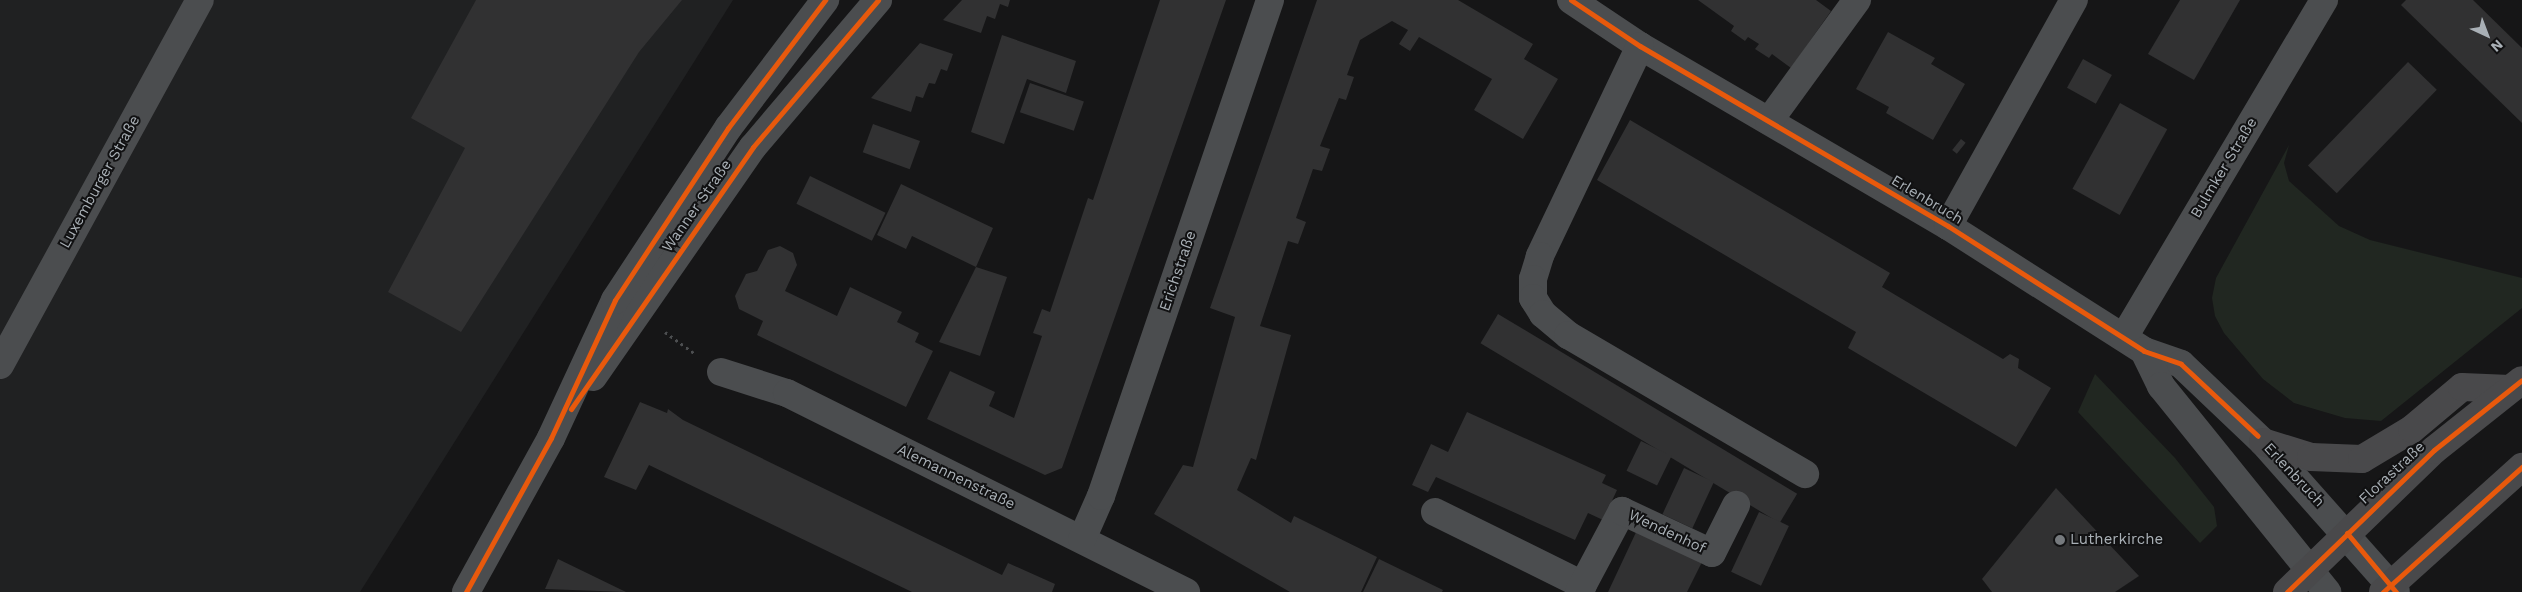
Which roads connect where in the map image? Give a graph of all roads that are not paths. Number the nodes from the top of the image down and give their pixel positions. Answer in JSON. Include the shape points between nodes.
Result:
{"nodes":[{"id":1,"x":200,"y":0,"type":"edge"},
{"id":2,"x":825,"y":0,"type":"edge"},
{"id":3,"x":878,"y":0,"type":"edge"},
{"id":4,"x":1270,"y":0,"type":"edge"},
{"id":5,"x":1571,"y":0,"type":"edge"},
{"id":6,"x":1857,"y":0,"type":"edge"},
{"id":7,"x":2074,"y":0,"type":"edge"},
{"id":8,"x":2324,"y":0,"type":"edge"},
{"id":9,"x":1640,"y":46,"type":"junction"},
{"id":10,"x":1769,"y":121,"type":"junction"},
{"id":11,"x":1948,"y":226,"type":"junction"},
{"id":12,"x":2134,"y":344,"type":"junction"},
{"id":13,"x":0,"y":365,"type":"edge"},
{"id":14,"x":721,"y":372,"type":"road end"},
{"id":15,"x":2516,"y":385,"type":"edge"},
{"id":16,"x":551,"y":438,"type":"junction"},
{"id":17,"x":2263,"y":442,"type":"junction"},
{"id":18,"x":2522,"y":467,"type":"edge"},
{"id":19,"x":1805,"y":474,"type":"dead end"},
{"id":20,"x":1736,"y":505,"type":"dead end"},
{"id":21,"x":1435,"y":512,"type":"dead end"},
{"id":22,"x":2347,"y":533,"type":"junction"},
{"id":23,"x":1082,"y":539,"type":"junction"},
{"id":24,"x":2309,"y":567,"type":"junction"},
{"id":25,"x":1581,"y":588,"type":"edge"},
{"id":26,"x":2390,"y":590,"type":"edge"},
{"id":27,"x":466,"y":592,"type":"edge"},
{"id":28,"x":1186,"y":592,"type":"edge"},
{"id":29,"x":2287,"y":592,"type":"edge"},
{"id":30,"x":2327,"y":592,"type":"edge"}],
"edges":[{"from":1,"to":13,"type":"street","name":"Luxemburger Straße"},
{"from":2,"to":16,"type":"street","name":"Wanner Straße","via":[[728,128],[615,300]]},
{"from":3,"to":16,"type":"street","name":"Wanner Straße","via":[[753,147]]},
{"from":4,"to":23,"type":"street","name":"Erichstraße","via":[[1101,496]]},
{"from":5,"to":9,"type":"street","name":"Erlenbruch"},
{"from":6,"to":10,"type":"street"},
{"from":7,"to":11,"type":"street","name":"Erlenbruch"},
{"from":8,"to":12,"type":"street","name":"Bulmker Straße"},
{"from":9,"to":10,"type":"street","name":"Erlenbruch"},
{"from":9,"to":19,"type":"street","via":[[1540,256],[1533,279],[1533,298],[1543,314],[1568,335]]},
{"from":10,"to":11,"type":"street","name":"Erlenbruch"},
{"from":11,"to":12,"type":"street","name":"Erlenbruch"},
{"from":12,"to":17,"type":"street","name":"Erlenbruch","via":[[2181,364]]},
{"from":12,"to":24,"type":"street","via":[[2161,386]]},
{"from":14,"to":23,"type":"street","name":"Alemannenstraße","via":[[787,393]]},
{"from":15,"to":17,"type":"main road","via":[[2462,387],[2412,429],[2362,458],[2311,457]]},
{"from":15,"to":22,"type":"main road","name":"Florastraße","via":[[2434,450]]},
{"from":16,"to":27,"type":"street","name":"Wanner Straße"},
{"from":17,"to":22,"type":"street","name":"Erlenbruch"},
{"from":18,"to":26,"type":"main road"},
{"from":20,"to":25,"type":"street","name":"Wendenhof","via":[[1712,553],[1622,511]]},
{"from":21,"to":25,"type":"street","name":"Wendenhof"},
{"from":22,"to":24,"type":"main road","name":"Florastraße"},
{"from":22,"to":26,"type":"street","name":"Erlenbruch"},
{"from":23,"to":28,"type":"street","name":"Alemannenstraße"},
{"from":24,"to":29,"type":"main road","name":"Florastraße"},
{"from":24,"to":30,"type":"street"}]}
